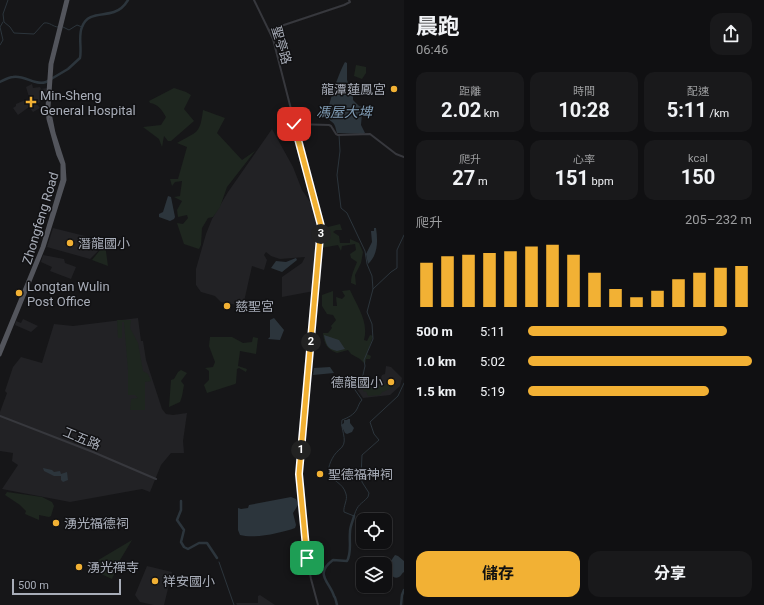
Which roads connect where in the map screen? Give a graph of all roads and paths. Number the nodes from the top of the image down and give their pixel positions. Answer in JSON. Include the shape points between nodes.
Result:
{"nodes":[{"id":1,"x":67,"y":0,"type":"edge"},
{"id":2,"x":254,"y":0,"type":"edge"},
{"id":3,"x":349,"y":0,"type":"edge"},
{"id":4,"x":269,"y":30,"type":"junction"},
{"id":5,"x":49,"y":82,"type":"junction"},
{"id":6,"x":294,"y":124,"type":"junction"},
{"id":7,"x":404,"y":157,"type":"edge"},
{"id":8,"x":0,"y":347,"type":"edge"},
{"id":9,"x":0,"y":356,"type":"edge"},
{"id":10,"x":0,"y":416,"type":"edge"},
{"id":11,"x":156,"y":479,"type":"dead end"},
{"id":12,"x":318,"y":605,"type":"edge"}],
"edges":[{"from":1,"to":5,"type":"main road","via":[[50,64]]},
{"from":2,"to":4,"type":"street","name":"聖亭路"},
{"from":3,"to":4,"type":"street","via":[[350,2],[344,5]]},
{"from":4,"to":6,"type":"street","name":"聖亭路"},
{"from":5,"to":8,"type":"main road","name":"Zhongfeng Road","via":[[48,119],[62,164],[62,180],[42,247]]},
{"from":5,"to":9,"type":"main road","name":"Zhongfeng Road","via":[[50,118],[66,172],[65,180],[44,248]]},
{"from":6,"to":7,"type":"street","via":[[329,125],[336,134],[370,134]]},
{"from":6,"to":12,"type":"street","name":"聖亭路","via":[[321,226],[299,474],[307,558]]},
{"from":10,"to":11,"type":"street","name":"工五路"}]}
